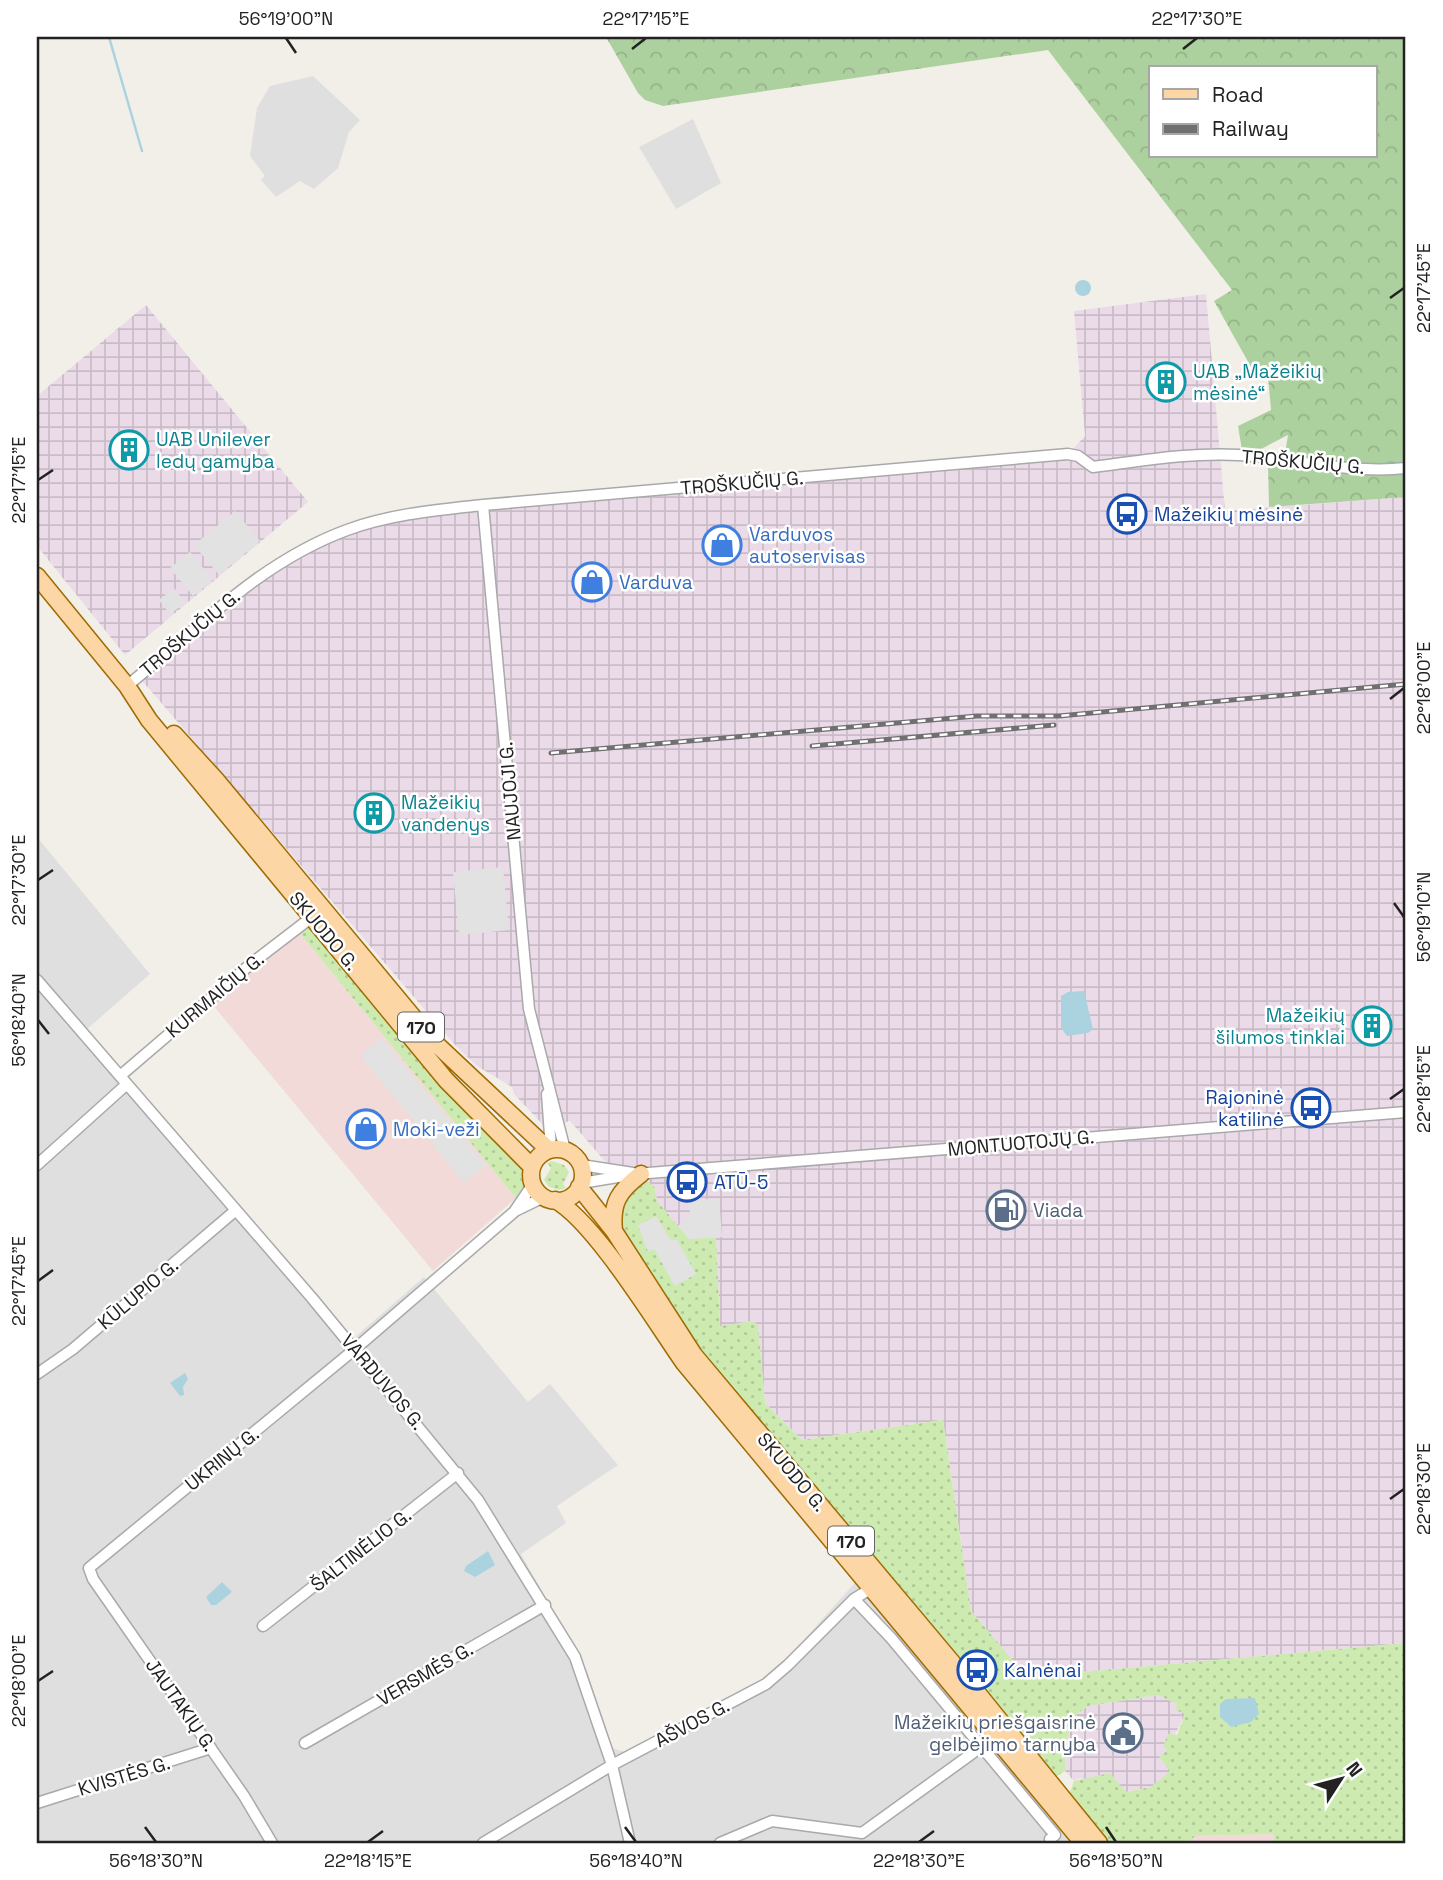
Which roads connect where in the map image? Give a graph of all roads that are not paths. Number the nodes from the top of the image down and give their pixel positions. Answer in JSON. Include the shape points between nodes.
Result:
{"nodes":[{"id":1,"x":1406,"y":468,"type":"edge"},
{"id":2,"x":483,"y":505,"type":"junction"},
{"id":3,"x":37,"y":576,"type":"edge"},
{"id":4,"x":127,"y":686,"type":"junction"},
{"id":5,"x":312,"y":917,"type":"junction"},
{"id":6,"x":39,"y":987,"type":"edge"},
{"id":7,"x":123,"y":1080,"type":"junction"},
{"id":8,"x":1406,"y":1112,"type":"edge"},
{"id":9,"x":555,"y":1150,"type":"junction"},
{"id":10,"x":37,"y":1165,"type":"edge"},
{"id":11,"x":581,"y":1165,"type":"junction"},
{"id":12,"x":532,"y":1167,"type":"junction"},
{"id":13,"x":639,"y":1174,"type":"junction"},
{"id":14,"x":533,"y":1184,"type":"junction"},
{"id":15,"x":580,"y":1185,"type":"junction"},
{"id":16,"x":549,"y":1199,"type":"junction"},
{"id":17,"x":236,"y":1210,"type":"junction"},
{"id":18,"x":514,"y":1212,"type":"junction"},
{"id":19,"x":614,"y":1231,"type":"junction"},
{"id":20,"x":355,"y":1349,"type":"junction"},
{"id":21,"x":37,"y":1374,"type":"edge"},
{"id":22,"x":458,"y":1473,"type":"junction"},
{"id":23,"x":89,"y":1568,"type":"joint"},
{"id":24,"x":878,"y":1584,"type":"junction"},
{"id":25,"x":854,"y":1599,"type":"junction"},
{"id":26,"x":545,"y":1605,"type":"junction"},
{"id":27,"x":263,"y":1626,"type":"dead end"},
{"id":28,"x":306,"y":1743,"type":"dead end"},
{"id":29,"x":981,"y":1747,"type":"junction"},
{"id":30,"x":211,"y":1748,"type":"junction"},
{"id":31,"x":612,"y":1765,"type":"junction"},
{"id":32,"x":37,"y":1803,"type":"edge"},
{"id":33,"x":1050,"y":1839,"type":"dead end"},
{"id":34,"x":272,"y":1843,"type":"edge"},
{"id":35,"x":483,"y":1843,"type":"edge"},
{"id":36,"x":630,"y":1843,"type":"edge"},
{"id":37,"x":720,"y":1843,"type":"edge"},
{"id":38,"x":1083,"y":1843,"type":"edge"},
{"id":39,"x":1099,"y":1843,"type":"edge"}],
"edges":[{"from":1,"to":2,"type":"street","name":"TROŠKUČIŲ G.","via":[[1370,469],[1237,455],[1093,467],[1068,454]]},
{"from":2,"to":4,"type":"street","name":"TROŠKUČIŲ G.","via":[[377,521],[298,552],[232,596]]},
{"from":2,"to":9,"type":"street","name":"NAUJOJI G.","via":[[529,1009],[554,1099]]},
{"from":3,"to":4,"type":"main road","name":"SKUODO G.","number":"170"},
{"from":4,"to":5,"type":"main road","name":"SKUODO G.","number":"170","via":[[149,720]]},
{"from":4,"to":9,"type":"main road","name":"SKUODO G.","number":"170","via":[[216,781],[441,1050]]},
{"from":5,"to":7,"type":"street","name":"KURMAIČIŲ G.","via":[[252,963]]},
{"from":5,"to":12,"type":"main road","name":"SKUODO G.","number":"170","via":[[446,1080]]},
{"from":6,"to":7,"type":"street","name":"VARDUVOS G."},
{"from":7,"to":10,"type":"street","name":"KURMAIČIŲ G."},
{"from":7,"to":17,"type":"street","name":"VARDUVOS G."},
{"from":8,"to":13,"type":"street","name":"MONTUOTOJŲ G."},
{"from":9,"to":11,"type":"main road","via":[[575,1156]]},
{"from":9,"to":12,"type":"main road","via":[[540,1155]]},
{"from":11,"to":13,"type":"street","name":"MONTUOTOJŲ G."},
{"from":11,"to":15,"type":"main road"},
{"from":12,"to":14,"type":"main road"},
{"from":13,"to":15,"type":"street","name":"MONTUOTOJŲ G."},
{"from":13,"to":19,"type":"main road","via":[[615,1200]]},
{"from":14,"to":16,"type":"main road"},
{"from":14,"to":18,"type":"street"},
{"from":15,"to":16,"type":"main road","via":[[572,1196]]},
{"from":15,"to":19,"type":"main road","name":"SKUODO G.","number":"170"},
{"from":16,"to":18,"type":"street"},
{"from":16,"to":24,"type":"main road","name":"SKUODO G.","number":"170","via":[[573,1213],[684,1363]]},
{"from":17,"to":20,"type":"street","name":"VARDUVOS G."},
{"from":17,"to":21,"type":"street","name":"KŪLUPIO G.","via":[[74,1349]]},
{"from":18,"to":20,"type":"street","name":"UKRINŲ G."},
{"from":19,"to":24,"type":"main road","name":"SKUODO G.","number":"170","via":[[694,1355]]},
{"from":20,"to":22,"type":"street","name":"VARDUVOS G."},
{"from":20,"to":23,"type":"street","name":"UKRINŲ G."},
{"from":22,"to":26,"type":"street","name":"VARDUVOS G."},
{"from":22,"to":27,"type":"street","name":"ŠALTINĖLIO G."},
{"from":23,"to":30,"type":"street","name":"JAUTAKIŲ G."},
{"from":24,"to":25,"type":"street","name":"AŠVOS G."},
{"from":24,"to":38,"type":"main road","name":"SKUODO G.","number":"170"},
{"from":24,"to":39,"type":"main road","name":"SKUODO G.","number":"170"},
{"from":25,"to":29,"type":"street"},
{"from":25,"to":31,"type":"street","name":"AŠVOS G.","via":[[766,1684]]},
{"from":26,"to":28,"type":"street","name":"VERSMĖS G."},
{"from":26,"to":31,"type":"street","name":"VARDUVOS G.","via":[[575,1657]]},
{"from":29,"to":33,"type":"street","via":[[1055,1835]]},
{"from":29,"to":37,"type":"street","via":[[862,1833],[772,1821]]},
{"from":30,"to":32,"type":"street","name":"KVISTĖS G."},
{"from":30,"to":34,"type":"street","name":"JAUTAKIŲ G."},
{"from":31,"to":35,"type":"street","name":"AŠVOS G."},
{"from":31,"to":36,"type":"street","name":"VARDUVOS G."}]}
